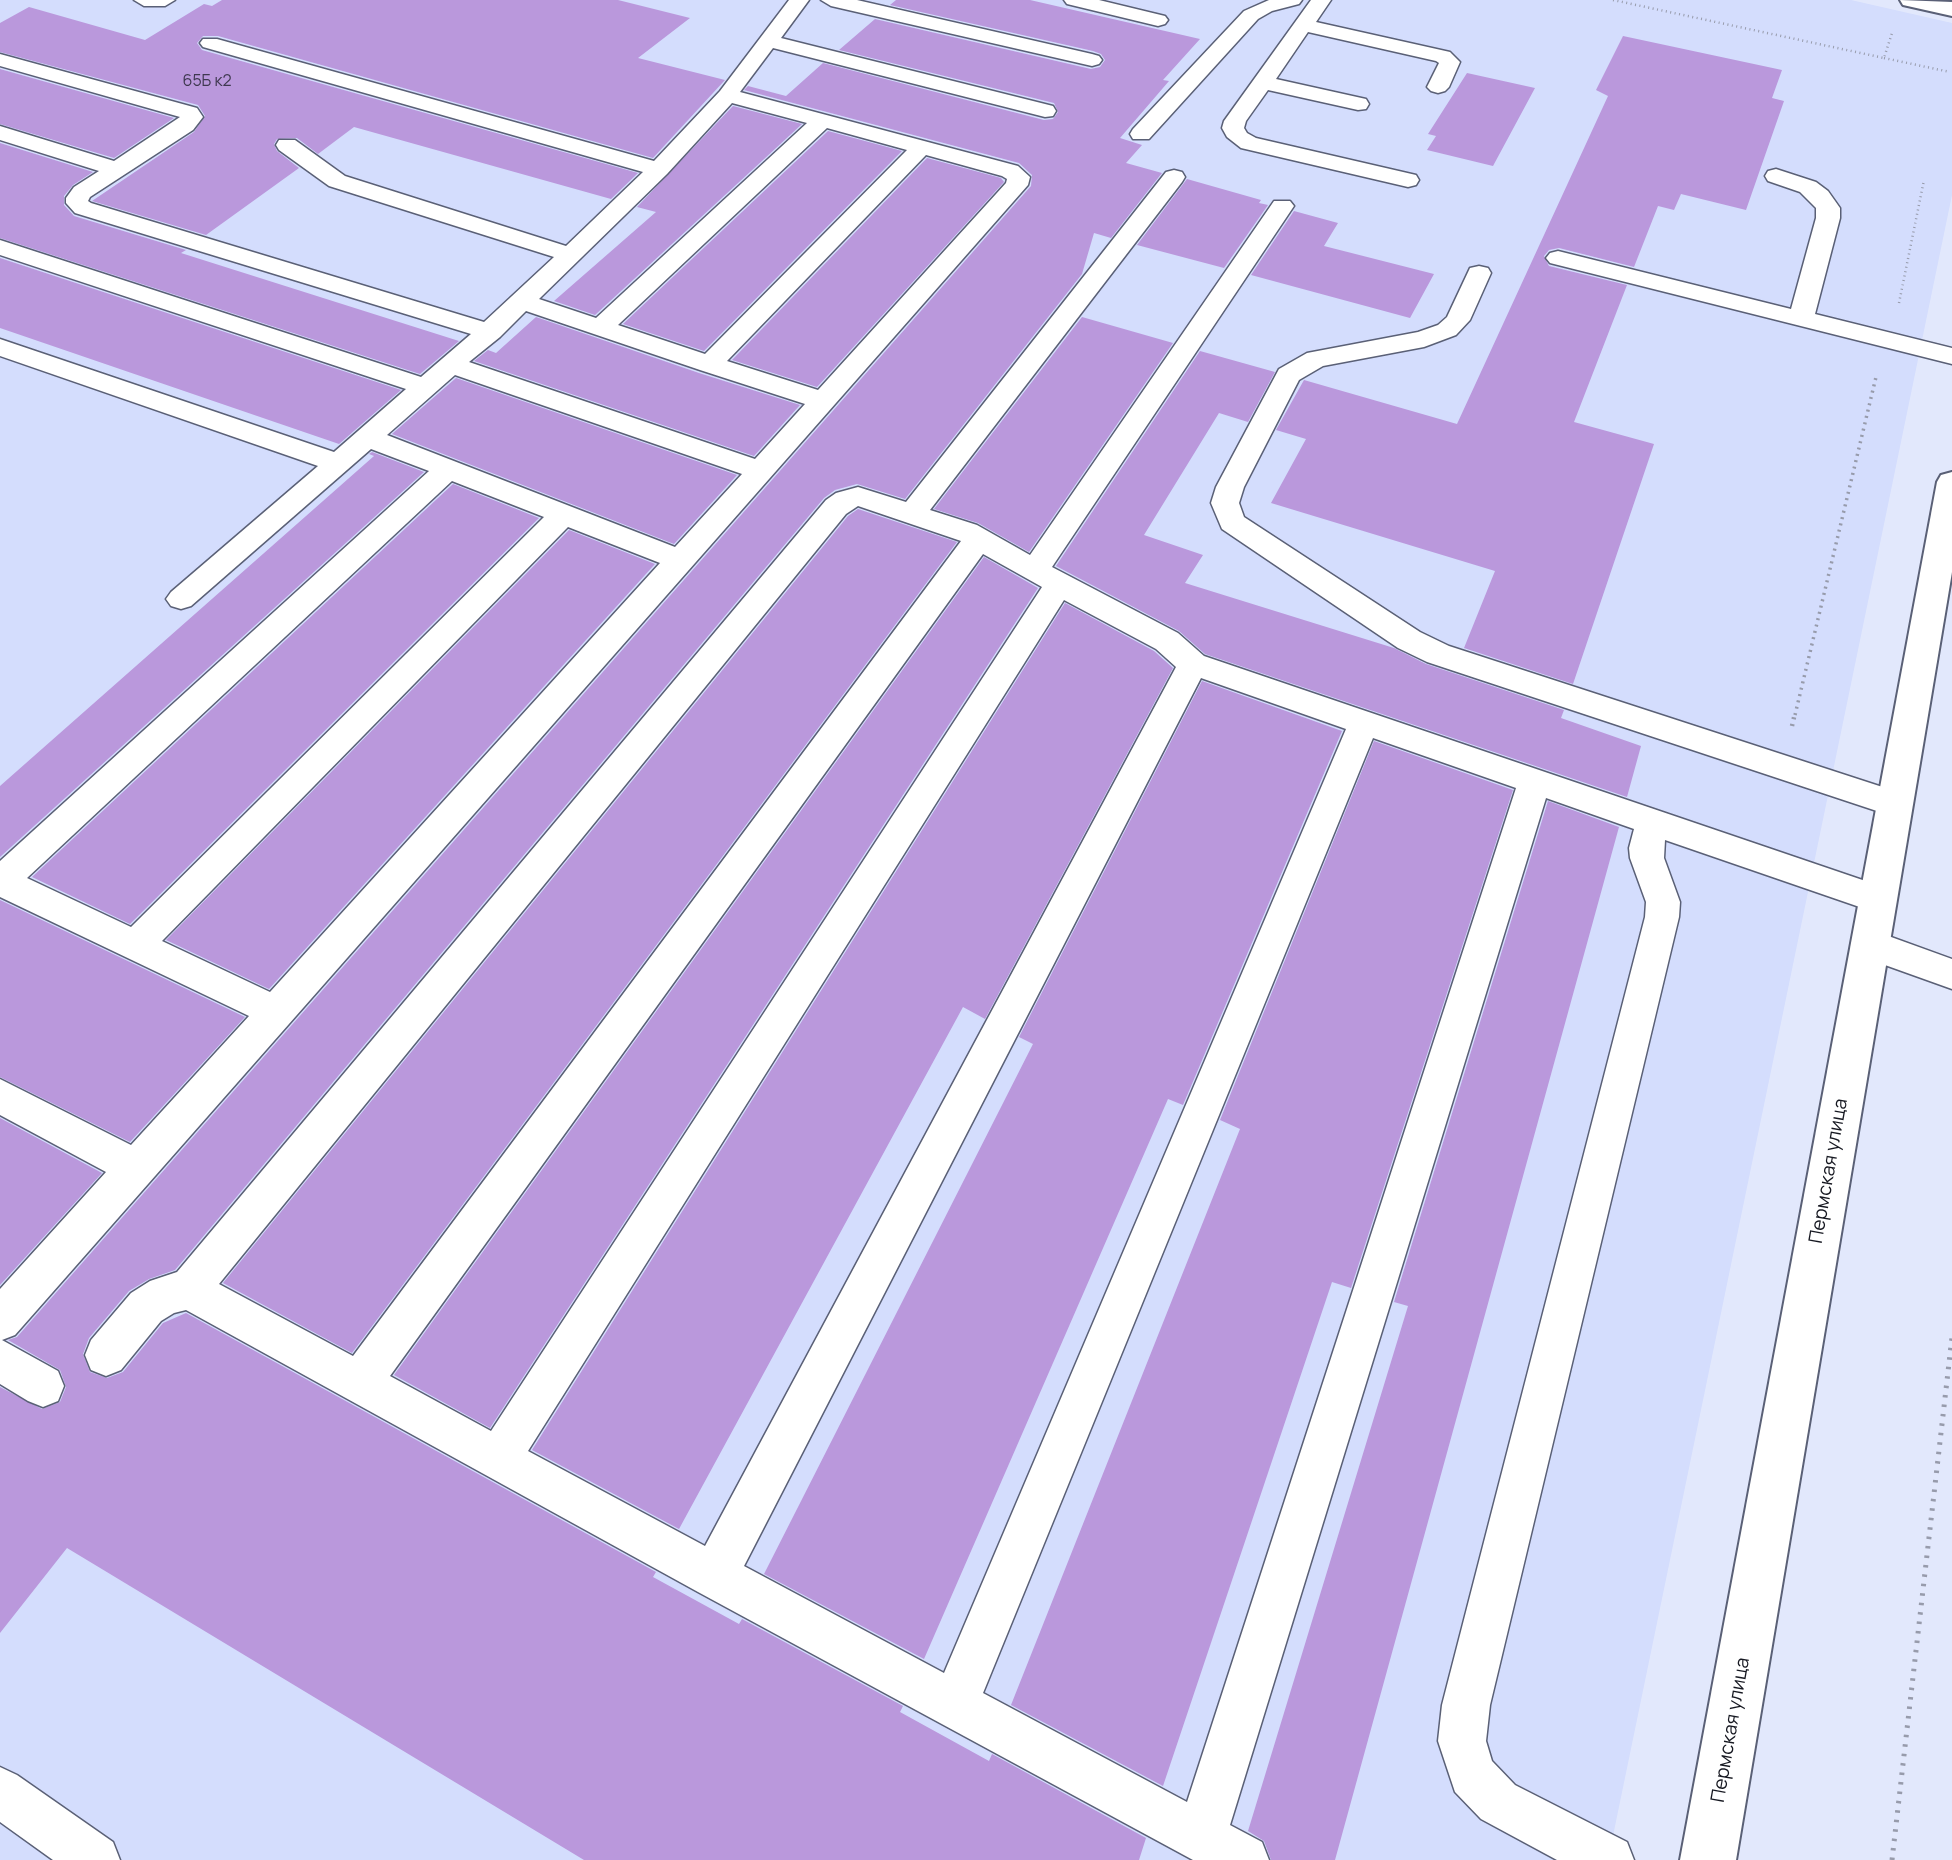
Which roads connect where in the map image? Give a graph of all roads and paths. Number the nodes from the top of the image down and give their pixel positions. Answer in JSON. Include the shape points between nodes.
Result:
{"nodes":[{"id":1,"x":144,"y":0,"type":"edge"},
{"id":2,"x":165,"y":0,"type":"edge"},
{"id":3,"x":799,"y":0,"type":"edge"},
{"id":4,"x":831,"y":0,"type":"edge"},
{"id":5,"x":1074,"y":0,"type":"edge"},
{"id":6,"x":1292,"y":0,"type":"edge"},
{"id":7,"x":1321,"y":0,"type":"edge"},
{"id":8,"x":1613,"y":0,"type":"edge"},
{"id":9,"x":1911,"y":0,"type":"edge"},
{"id":10,"x":1952,"y":9,"type":"edge"},
{"id":11,"x":1158,"y":20,"type":"dead end"},
{"id":12,"x":1303,"y":25,"type":"junction"},
{"id":13,"x":1894,"y":25,"type":"dead end"},
{"id":14,"x":770,"y":41,"type":"junction"},
{"id":15,"x":210,"y":43,"type":"dead end"},
{"id":16,"x":1884,"y":58,"type":"junction"},
{"id":17,"x":0,"y":60,"type":"edge"},
{"id":18,"x":1092,"y":60,"type":"dead end"},
{"id":19,"x":1950,"y":72,"type":"dead end"},
{"id":20,"x":1262,"y":82,"type":"junction"},
{"id":21,"x":1438,"y":88,"type":"dead end"},
{"id":22,"x":727,"y":95,"type":"junction"},
{"id":23,"x":1358,"y":104,"type":"dead end"},
{"id":24,"x":1045,"y":111,"type":"dead end"},
{"id":25,"x":822,"y":121,"type":"junction"},
{"id":26,"x":0,"y":133,"type":"edge"},
{"id":27,"x":1141,"y":134,"type":"dead end"},
{"id":28,"x":287,"y":145,"type":"dead end"},
{"id":29,"x":922,"y":147,"type":"junction"},
{"id":30,"x":117,"y":169,"type":"junction"},
{"id":31,"x":659,"y":169,"type":"junction"},
{"id":32,"x":1776,"y":176,"type":"dead end"},
{"id":33,"x":1174,"y":177,"type":"dead end"},
{"id":34,"x":1408,"y":180,"type":"dead end"},
{"id":35,"x":1924,"y":180,"type":"dead end"},
{"id":36,"x":1282,"y":206,"type":"dead end"},
{"id":37,"x":0,"y":247,"type":"edge"},
{"id":38,"x":571,"y":255,"type":"junction"},
{"id":39,"x":1558,"y":258,"type":"dead end"},
{"id":40,"x":1479,"y":273,"type":"dead end"},
{"id":41,"x":523,"y":303,"type":"junction"},
{"id":42,"x":1801,"y":318,"type":"junction"},
{"id":43,"x":600,"y":328,"type":"junction"},
{"id":44,"x":491,"y":332,"type":"junction"},
{"id":45,"x":1889,"y":341,"type":"junction"},
{"id":46,"x":0,"y":348,"type":"edge"},
{"id":47,"x":1952,"y":356,"type":"edge"},
{"id":48,"x":709,"y":364,"type":"junction"},
{"id":49,"x":452,"y":365,"type":"junction"},
{"id":50,"x":426,"y":387,"type":"junction"},
{"id":51,"x":822,"y":401,"type":"junction"},
{"id":52,"x":367,"y":438,"type":"junction"},
{"id":53,"x":338,"y":463,"type":"junction"},
{"id":54,"x":448,"y":469,"type":"junction"},
{"id":55,"x":760,"y":470,"type":"junction"},
{"id":56,"x":1952,"y":482,"type":"edge"},
{"id":57,"x":912,"y":513,"type":"junction"},
{"id":58,"x":564,"y":515,"type":"junction"},
{"id":59,"x":979,"y":538,"type":"junction"},
{"id":60,"x":680,"y":560,"type":"junction"},
{"id":61,"x":1047,"y":577,"type":"junction"},
{"id":62,"x":181,"y":599,"type":"dead end"},
{"id":63,"x":1193,"y":664,"type":"junction"},
{"id":64,"x":1364,"y":723,"type":"junction"},
{"id":65,"x":1783,"y":767,"type":"junction"},
{"id":66,"x":1535,"y":781,"type":"junction"},
{"id":67,"x":1895,"y":804,"type":"junction"},
{"id":68,"x":1653,"y":822,"type":"junction"},
{"id":69,"x":0,"y":881,"type":"edge"},
{"id":70,"x":1877,"y":899,"type":"junction"},
{"id":71,"x":1869,"y":944,"type":"junction"},
{"id":72,"x":135,"y":945,"type":"junction"},
{"id":73,"x":1952,"y":974,"type":"edge"},
{"id":74,"x":276,"y":1012,"type":"junction"},
{"id":75,"x":0,"y":1096,"type":"edge"},
{"id":76,"x":136,"y":1168,"type":"junction"},
{"id":77,"x":189,"y":1289,"type":"junction"},
{"id":78,"x":0,"y":1320,"type":"edge"},
{"id":79,"x":1952,"y":1337,"type":"edge"},
{"id":80,"x":106,"y":1355,"type":"dead end"},
{"id":81,"x":0,"y":1360,"type":"edge"},
{"id":82,"x":359,"y":1383,"type":"junction"},
{"id":83,"x":43,"y":1386,"type":"dead end"},
{"id":84,"x":498,"y":1459,"type":"junction"},
{"id":85,"x":714,"y":1576,"type":"junction"},
{"id":86,"x":954,"y":1705,"type":"junction"},
{"id":87,"x":0,"y":1793,"type":"edge"},
{"id":88,"x":1201,"y":1837,"type":"junction"},
{"id":89,"x":95,"y":1860,"type":"edge"},
{"id":90,"x":1244,"y":1860,"type":"edge"},
{"id":91,"x":1609,"y":1860,"type":"edge"},
{"id":92,"x":1708,"y":1860,"type":"edge"},
{"id":93,"x":1892,"y":1860,"type":"edge"}],
"edges":[{"from":1,"to":2,"type":"lane"},
{"from":3,"to":14,"type":"lane"},
{"from":4,"to":18,"type":"lane"},
{"from":5,"to":11,"type":"lane"},
{"from":6,"to":27,"type":"lane","via":[[1251,15]]},
{"from":7,"to":12,"type":"lane"},
{"from":8,"to":16,"type":"path"},
{"from":9,"to":10,"type":"street"},
{"from":12,"to":20,"type":"lane"},
{"from":12,"to":21,"type":"lane","via":[[1443,56],[1450,62]]},
{"from":13,"to":16,"type":"path"},
{"from":14,"to":22,"type":"lane"},
{"from":14,"to":24,"type":"lane"},
{"from":15,"to":31,"type":"lane"},
{"from":16,"to":19,"type":"path"},
{"from":17,"to":30,"type":"lane","via":[[192,117]]},
{"from":20,"to":23,"type":"lane"},
{"from":20,"to":34,"type":"lane","via":[[1235,121],[1238,137]]},
{"from":22,"to":25,"type":"lane"},
{"from":22,"to":31,"type":"lane"},
{"from":25,"to":29,"type":"lane"},
{"from":25,"to":43,"type":"lane"},
{"from":26,"to":30,"type":"lane"},
{"from":28,"to":38,"type":"lane","via":[[338,181]]},
{"from":29,"to":48,"type":"lane"},
{"from":29,"to":51,"type":"lane","via":[[1010,171],[1019,177],[1017,185]]},
{"from":30,"to":44,"type":"lane","via":[[82,192],[77,203]]},
{"from":31,"to":38,"type":"lane"},
{"from":32,"to":42,"type":"lane","via":[[1808,187],[1828,208]]},
{"from":33,"to":57,"type":"lane"},
{"from":35,"to":45,"type":"path"},
{"from":36,"to":61,"type":"lane"},
{"from":37,"to":50,"type":"lane"},
{"from":38,"to":41,"type":"lane"},
{"from":39,"to":42,"type":"lane"},
{"from":40,"to":65,"type":"lane","via":[[1458,320],[1447,330],[1424,340],[1316,359],[1288,375],[1230,487],[1225,503],[1232,522],[1409,640],[1438,654]]},
{"from":41,"to":43,"type":"lane"},
{"from":41,"to":44,"type":"lane"},
{"from":42,"to":45,"type":"lane"},
{"from":43,"to":48,"type":"lane"},
{"from":44,"to":49,"type":"lane"},
{"from":45,"to":47,"type":"lane"},
{"from":45,"to":65,"type":"path","via":[[1883,349]]},
{"from":46,"to":53,"type":"lane"},
{"from":48,"to":51,"type":"lane"},
{"from":49,"to":50,"type":"lane"},
{"from":49,"to":55,"type":"lane"},
{"from":50,"to":52,"type":"lane"},
{"from":51,"to":55,"type":"lane"},
{"from":52,"to":53,"type":"lane"},
{"from":52,"to":54,"type":"lane"},
{"from":53,"to":62,"type":"lane"},
{"from":54,"to":58,"type":"lane"},
{"from":54,"to":69,"type":"lane"},
{"from":55,"to":60,"type":"lane"},
{"from":56,"to":67,"type":"street","name":"Пермская улица"},
{"from":57,"to":59,"type":"lane"},
{"from":57,"to":77,"type":"lane","via":[[858,496],[836,507]]},
{"from":58,"to":60,"type":"lane"},
{"from":58,"to":72,"type":"lane"},
{"from":59,"to":61,"type":"lane"},
{"from":59,"to":82,"type":"lane"},
{"from":60,"to":74,"type":"lane"},
{"from":61,"to":63,"type":"lane","via":[[1167,641]]},
{"from":61,"to":84,"type":"lane"},
{"from":63,"to":64,"type":"lane"},
{"from":63,"to":85,"type":"lane"},
{"from":64,"to":66,"type":"lane"},
{"from":64,"to":86,"type":"lane"},
{"from":65,"to":67,"type":"lane"},
{"from":66,"to":68,"type":"lane"},
{"from":66,"to":88,"type":"lane"},
{"from":67,"to":70,"type":"street","name":"Пермская улица"},
{"from":68,"to":70,"type":"lane"},
{"from":68,"to":91,"type":"lane","via":[[1646,848],[1663,902],[1662,917],[1466,1705],[1462,1741],[1472,1775],[1498,1802]]},
{"from":69,"to":72,"type":"lane"},
{"from":70,"to":71,"type":"street","name":"Пермская улица"},
{"from":71,"to":73,"type":"lane"},
{"from":71,"to":92,"type":"street","name":"Пермская улица"},
{"from":72,"to":74,"type":"lane"},
{"from":74,"to":76,"type":"lane"},
{"from":75,"to":76,"type":"lane"},
{"from":76,"to":78,"type":"lane"},
{"from":77,"to":80,"type":"lane","via":[[165,1295],[146,1307]]},
{"from":77,"to":82,"type":"lane"},
{"from":79,"to":93,"type":"path"},
{"from":81,"to":83,"type":"lane"},
{"from":82,"to":84,"type":"lane"},
{"from":84,"to":85,"type":"lane"},
{"from":85,"to":86,"type":"lane"},
{"from":86,"to":88,"type":"lane"},
{"from":87,"to":89,"type":"lane"},
{"from":88,"to":90,"type":"lane"}]}
